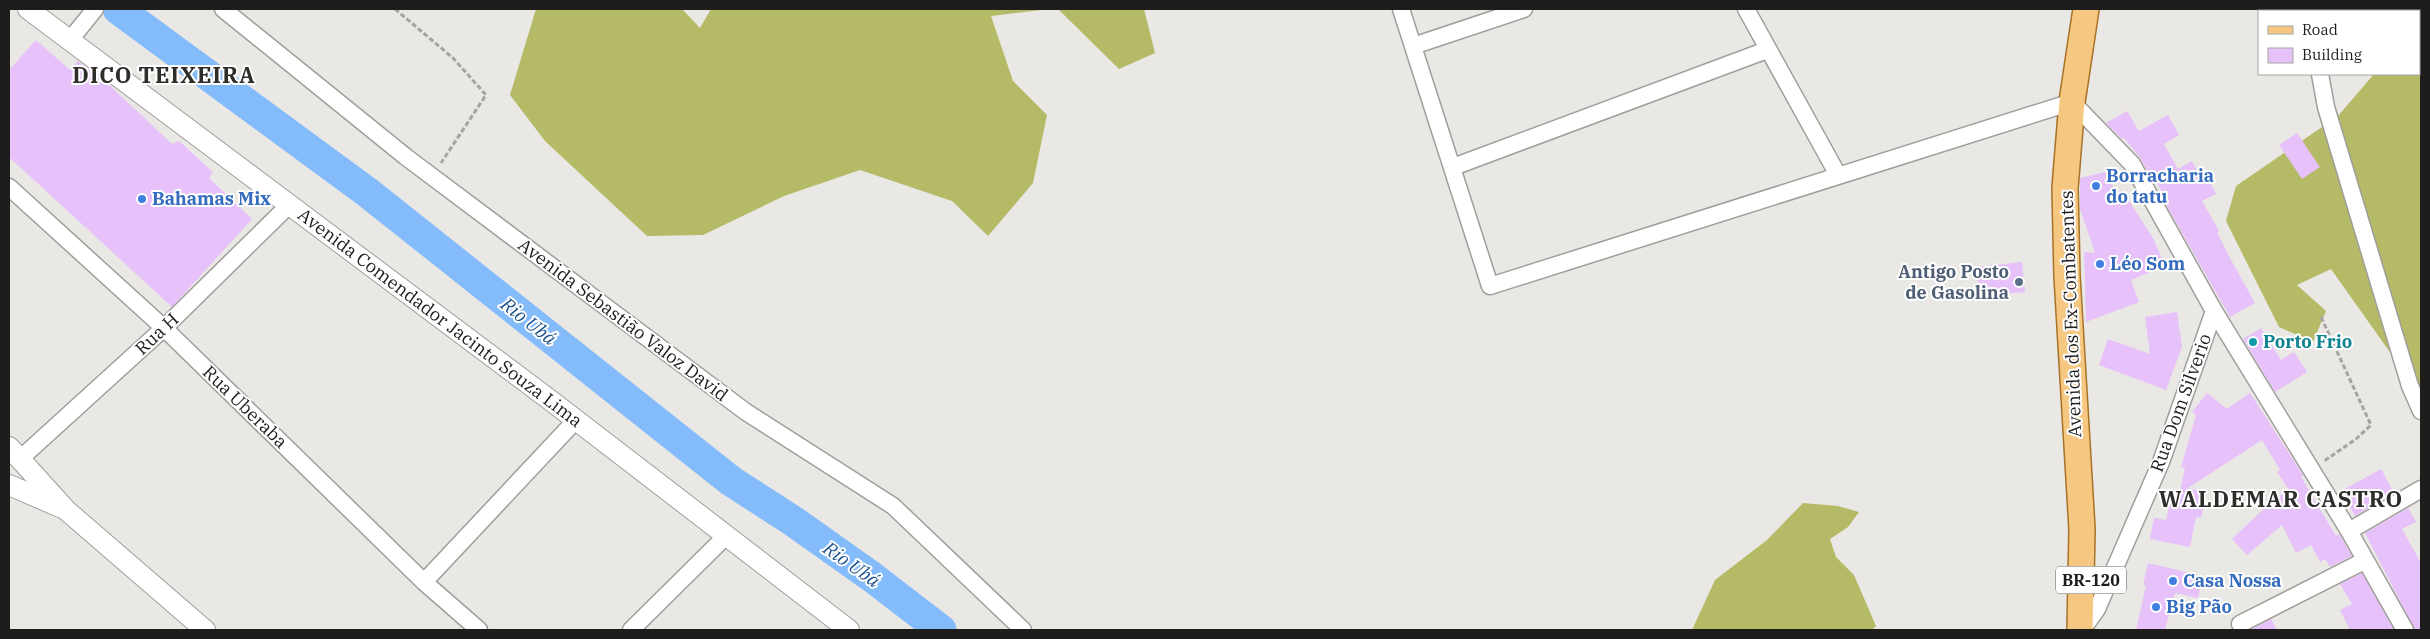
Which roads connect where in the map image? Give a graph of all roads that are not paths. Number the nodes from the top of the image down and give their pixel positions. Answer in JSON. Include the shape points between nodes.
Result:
{"nodes":[{"id":1,"x":28,"y":9,"type":"edge"},
{"id":2,"x":95,"y":9,"type":"edge"},
{"id":3,"x":223,"y":9,"type":"edge"},
{"id":4,"x":1401,"y":9,"type":"edge"},
{"id":5,"x":1524,"y":9,"type":"edge"},
{"id":6,"x":1746,"y":9,"type":"edge"},
{"id":7,"x":2086,"y":9,"type":"edge"},
{"id":8,"x":76,"y":32,"type":"junction"},
{"id":9,"x":1413,"y":46,"type":"junction"},
{"id":10,"x":1767,"y":50,"type":"junction"},
{"id":11,"x":2320,"y":75,"type":"edge"},
{"id":12,"x":2072,"y":102,"type":"junction"},
{"id":13,"x":1453,"y":167,"type":"junction"},
{"id":14,"x":1838,"y":176,"type":"junction"},
{"id":15,"x":9,"y":187,"type":"edge"},
{"id":16,"x":289,"y":205,"type":"junction"},
{"id":17,"x":2214,"y":311,"type":"junction"},
{"id":18,"x":164,"y":328,"type":"junction"},
{"id":19,"x":2421,"y":412,"type":"edge"},
{"id":20,"x":576,"y":420,"type":"junction"},
{"id":21,"x":13,"y":459,"type":"edge"},
{"id":22,"x":9,"y":485,"type":"edge"},
{"id":23,"x":2421,"y":487,"type":"edge"},
{"id":24,"x":66,"y":510,"type":"junction"},
{"id":25,"x":2082,"y":529,"type":"junction"},
{"id":26,"x":2349,"y":531,"type":"junction"},
{"id":27,"x":726,"y":536,"type":"junction"},
{"id":28,"x":2364,"y":561,"type":"junction"},
{"id":29,"x":424,"y":582,"type":"junction"},
{"id":30,"x":2097,"y":619,"type":"edge"},
{"id":31,"x":2240,"y":624,"type":"dead end"},
{"id":32,"x":204,"y":630,"type":"edge"},
{"id":33,"x":479,"y":630,"type":"edge"},
{"id":34,"x":631,"y":630,"type":"edge"},
{"id":35,"x":849,"y":630,"type":"edge"},
{"id":36,"x":1023,"y":630,"type":"edge"},
{"id":37,"x":2081,"y":630,"type":"edge"},
{"id":38,"x":2405,"y":630,"type":"edge"}],
"edges":[{"from":1,"to":8,"type":"street","name":"Avenida Comendador Jacinto Souza Lima"},
{"from":2,"to":8,"type":"street"},
{"from":3,"to":36,"type":"street","name":"Avenida Sebastião Valoz David","via":[[432,176],[746,412],[893,506]]},
{"from":4,"to":9,"type":"street"},
{"from":5,"to":9,"type":"street"},
{"from":6,"to":10,"type":"street"},
{"from":7,"to":12,"type":"main road","name":"Avenida dos Ex-Combatentes","number":"BR-120"},
{"from":8,"to":16,"type":"street","name":"Avenida Comendador Jacinto Souza Lima"},
{"from":9,"to":13,"type":"street"},
{"from":10,"to":13,"type":"street"},
{"from":10,"to":14,"type":"street"},
{"from":11,"to":19,"type":"street","via":[[2326,107],[2407,377]]},
{"from":12,"to":14,"type":"street"},
{"from":12,"to":17,"type":"street","via":[[2132,164]]},
{"from":12,"to":25,"type":"main road","name":"Avenida dos Ex-Combatentes","number":"BR-120","via":[[2065,188],[2067,276]]},
{"from":13,"to":14,"type":"street","via":[[1490,286]]},
{"from":15,"to":18,"type":"street","name":"Rua Uberaba"},
{"from":16,"to":18,"type":"street","name":"Rua H"},
{"from":16,"to":20,"type":"street","name":"Avenida Comendador Jacinto Souza Lima"},
{"from":17,"to":26,"type":"street"},
{"from":17,"to":30,"type":"street","name":"Rua Dom Silverio","via":[[2161,462]]},
{"from":18,"to":21,"type":"street","name":"Rua H"},
{"from":18,"to":29,"type":"street","name":"Rua Uberaba"},
{"from":20,"to":27,"type":"street","name":"Avenida Comendador Jacinto Souza Lima"},
{"from":20,"to":29,"type":"street"},
{"from":21,"to":24,"type":"street"},
{"from":22,"to":24,"type":"street"},
{"from":23,"to":26,"type":"street"},
{"from":24,"to":32,"type":"street"},
{"from":25,"to":30,"type":"main road","name":"Avenida dos Ex-Combatentes","number":"BR-120"},
{"from":25,"to":37,"type":"main road","name":"Avenida dos Ex-Combatentes","number":"BR-120"},
{"from":26,"to":28,"type":"street"},
{"from":27,"to":34,"type":"street"},
{"from":27,"to":35,"type":"street","name":"Avenida Comendador Jacinto Souza Lima"},
{"from":28,"to":31,"type":"street"},
{"from":28,"to":38,"type":"street"},
{"from":29,"to":33,"type":"street","name":"Rua Uberaba"},
{"from":30,"to":37,"type":"street","name":"Rua Dom Silverio"}]}
